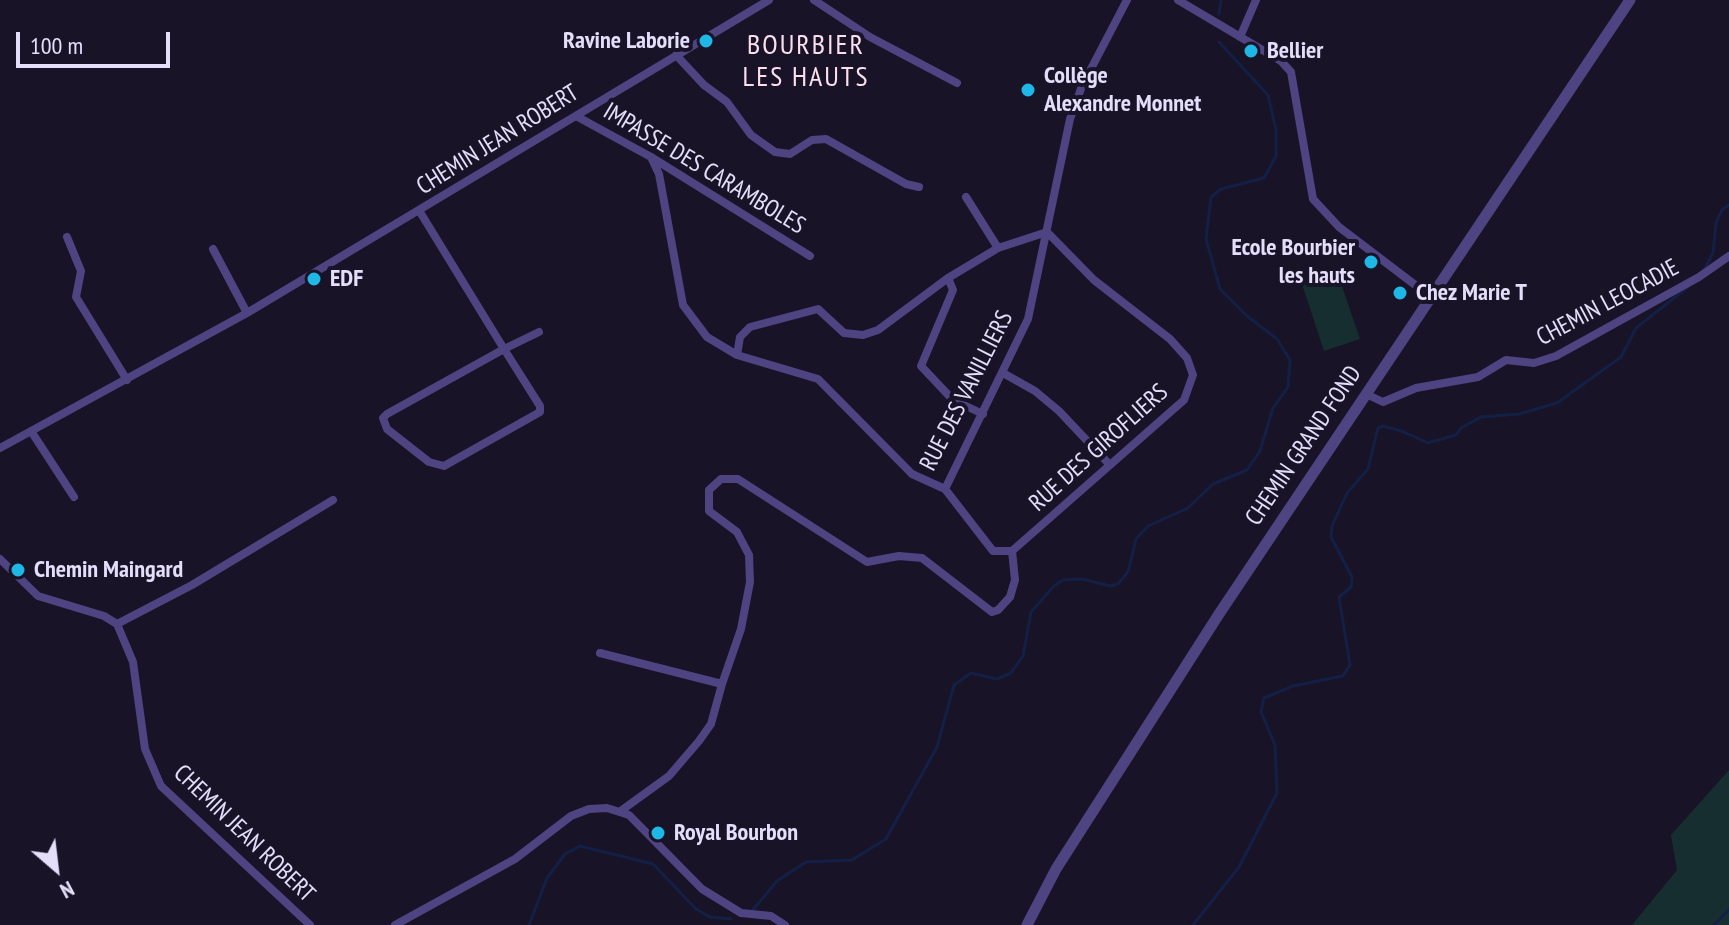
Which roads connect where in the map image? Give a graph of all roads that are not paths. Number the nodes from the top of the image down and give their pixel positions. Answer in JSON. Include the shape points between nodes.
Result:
{"nodes":[{"id":1,"x":769,"y":0,"type":"edge"},
{"id":2,"x":814,"y":0,"type":"edge"},
{"id":3,"x":1127,"y":0,"type":"edge"},
{"id":4,"x":1178,"y":0,"type":"edge"},
{"id":5,"x":1256,"y":0,"type":"edge"},
{"id":6,"x":1630,"y":0,"type":"edge"},
{"id":7,"x":1240,"y":37,"type":"junction"},
{"id":8,"x":676,"y":55,"type":"junction"},
{"id":9,"x":957,"y":83,"type":"dead end"},
{"id":10,"x":576,"y":116,"type":"junction"},
{"id":11,"x":651,"y":157,"type":"junction"},
{"id":12,"x":919,"y":187,"type":"dead end"},
{"id":13,"x":966,"y":197,"type":"dead end"},
{"id":14,"x":420,"y":212,"type":"junction"},
{"id":15,"x":1047,"y":232,"type":"junction"},
{"id":16,"x":67,"y":237,"type":"dead end"},
{"id":17,"x":998,"y":248,"type":"junction"},
{"id":18,"x":213,"y":249,"type":"dead end"},
{"id":19,"x":810,"y":256,"type":"dead end"},
{"id":20,"x":1729,"y":256,"type":"edge"},
{"id":21,"x":948,"y":278,"type":"junction"},
{"id":22,"x":1431,"y":297,"type":"junction"},
{"id":23,"x":247,"y":313,"type":"junction"},
{"id":24,"x":539,"y":332,"type":"dead end"},
{"id":25,"x":504,"y":349,"type":"junction"},
{"id":26,"x":737,"y":355,"type":"junction"},
{"id":27,"x":1003,"y":373,"type":"junction"},
{"id":28,"x":127,"y":380,"type":"junction"},
{"id":29,"x":1366,"y":394,"type":"junction"},
{"id":30,"x":983,"y":414,"type":"junction"},
{"id":31,"x":31,"y":431,"type":"junction"},
{"id":32,"x":0,"y":448,"type":"edge"},
{"id":33,"x":1109,"y":464,"type":"junction"},
{"id":34,"x":945,"y":489,"type":"junction"},
{"id":35,"x":74,"y":497,"type":"dead end"},
{"id":36,"x":333,"y":500,"type":"dead end"},
{"id":37,"x":1012,"y":551,"type":"junction"},
{"id":38,"x":0,"y":561,"type":"edge"},
{"id":39,"x":117,"y":624,"type":"junction"},
{"id":40,"x":600,"y":653,"type":"dead end"},
{"id":41,"x":722,"y":684,"type":"junction"},
{"id":42,"x":622,"y":810,"type":"junction"},
{"id":43,"x":310,"y":925,"type":"edge"},
{"id":44,"x":395,"y":925,"type":"edge"},
{"id":45,"x":785,"y":925,"type":"edge"},
{"id":46,"x":1027,"y":925,"type":"edge"}],
"edges":[{"from":1,"to":8,"type":"street","name":"CHEMIN JEAN ROBERT"},
{"from":2,"to":9,"type":"street"},
{"from":3,"to":15,"type":"street","name":"RUE DES VANILLIERS","via":[[1070,119]]},
{"from":4,"to":7,"type":"street"},
{"from":5,"to":7,"type":"street"},
{"from":6,"to":22,"type":"street","name":"CHEMIN GRAND FOND"},
{"from":7,"to":22,"type":"street","via":[[1291,72],[1313,199],[1339,227]]},
{"from":8,"to":10,"type":"street","name":"CHEMIN JEAN ROBERT"},
{"from":8,"to":12,"type":"street","via":[[727,102],[751,135],[775,152],[790,154],[812,140],[826,139]]},
{"from":10,"to":11,"type":"street","name":"IMPASSE DES CARAMBOLES"},
{"from":10,"to":14,"type":"street","name":"CHEMIN JEAN ROBERT"},
{"from":11,"to":19,"type":"street","name":"IMPASSE DES CARAMBOLES"},
{"from":11,"to":26,"type":"street","name":"RUE DES VANILLIERS","via":[[659,174],[683,305],[707,337]]},
{"from":13,"to":17,"type":"street"},
{"from":14,"to":23,"type":"street","name":"CHEMIN JEAN ROBERT"},
{"from":14,"to":25,"type":"street"},
{"from":15,"to":17,"type":"street"},
{"from":15,"to":27,"type":"street","name":"RUE DES VANILLIERS","via":[[1028,319]]},
{"from":15,"to":33,"type":"street","name":"RUE DES GIROFLIERS","via":[[1094,280],[1179,348],[1193,375],[1184,400]]},
{"from":16,"to":28,"type":"street","via":[[81,271],[76,297]]},
{"from":17,"to":21,"type":"street"},
{"from":18,"to":23,"type":"street"},
{"from":20,"to":29,"type":"street","name":"CHEMIN LEOCADIE","via":[[1556,356],[1534,363],[1506,360],[1472,378],[1421,386],[1383,402]]},
{"from":21,"to":26,"type":"street","via":[[878,330],[844,333],[818,309],[750,327],[740,337]]},
{"from":21,"to":30,"type":"street","via":[[953,290],[921,366],[953,400]]},
{"from":22,"to":29,"type":"street","name":"CHEMIN GRAND FOND"},
{"from":23,"to":28,"type":"street","name":"CHEMIN JEAN ROBERT"},
{"from":24,"to":25,"type":"street"},
{"from":25,"to":25,"type":"street","via":[[387,414],[383,425],[429,462],[444,466],[535,416],[540,406]]},
{"from":26,"to":34,"type":"street","name":"RUE DES VANILLIERS","via":[[818,379],[912,474]]},
{"from":27,"to":30,"type":"street","name":"RUE DES VANILLIERS"},
{"from":27,"to":33,"type":"street","via":[[1059,411]]},
{"from":28,"to":31,"type":"street","name":"CHEMIN JEAN ROBERT"},
{"from":29,"to":46,"type":"street","name":"CHEMIN GRAND FOND","via":[[1132,746]]},
{"from":30,"to":34,"type":"street","name":"RUE DES VANILLIERS"},
{"from":31,"to":32,"type":"street","name":"CHEMIN JEAN ROBERT"},
{"from":31,"to":35,"type":"street"},
{"from":33,"to":37,"type":"street","name":"RUE DES GIROFLIERS"},
{"from":34,"to":37,"type":"street","via":[[993,551]]},
{"from":36,"to":39,"type":"street"},
{"from":37,"to":41,"type":"street","via":[[1015,580],[1010,597],[992,612],[922,558],[867,562],[738,479],[721,479],[709,490],[709,511],[743,540],[750,569],[741,629]]},
{"from":38,"to":39,"type":"street","via":[[38,596]]},
{"from":39,"to":43,"type":"street","name":"CHEMIN JEAN ROBERT","via":[[133,662],[145,749],[161,786]]},
{"from":40,"to":41,"type":"street"},
{"from":41,"to":42,"type":"street","via":[[711,724],[699,741],[669,776]]},
{"from":42,"to":44,"type":"street","via":[[589,809],[571,816],[515,859]]},
{"from":42,"to":45,"type":"street","via":[[702,889],[741,913],[779,918]]}]}
